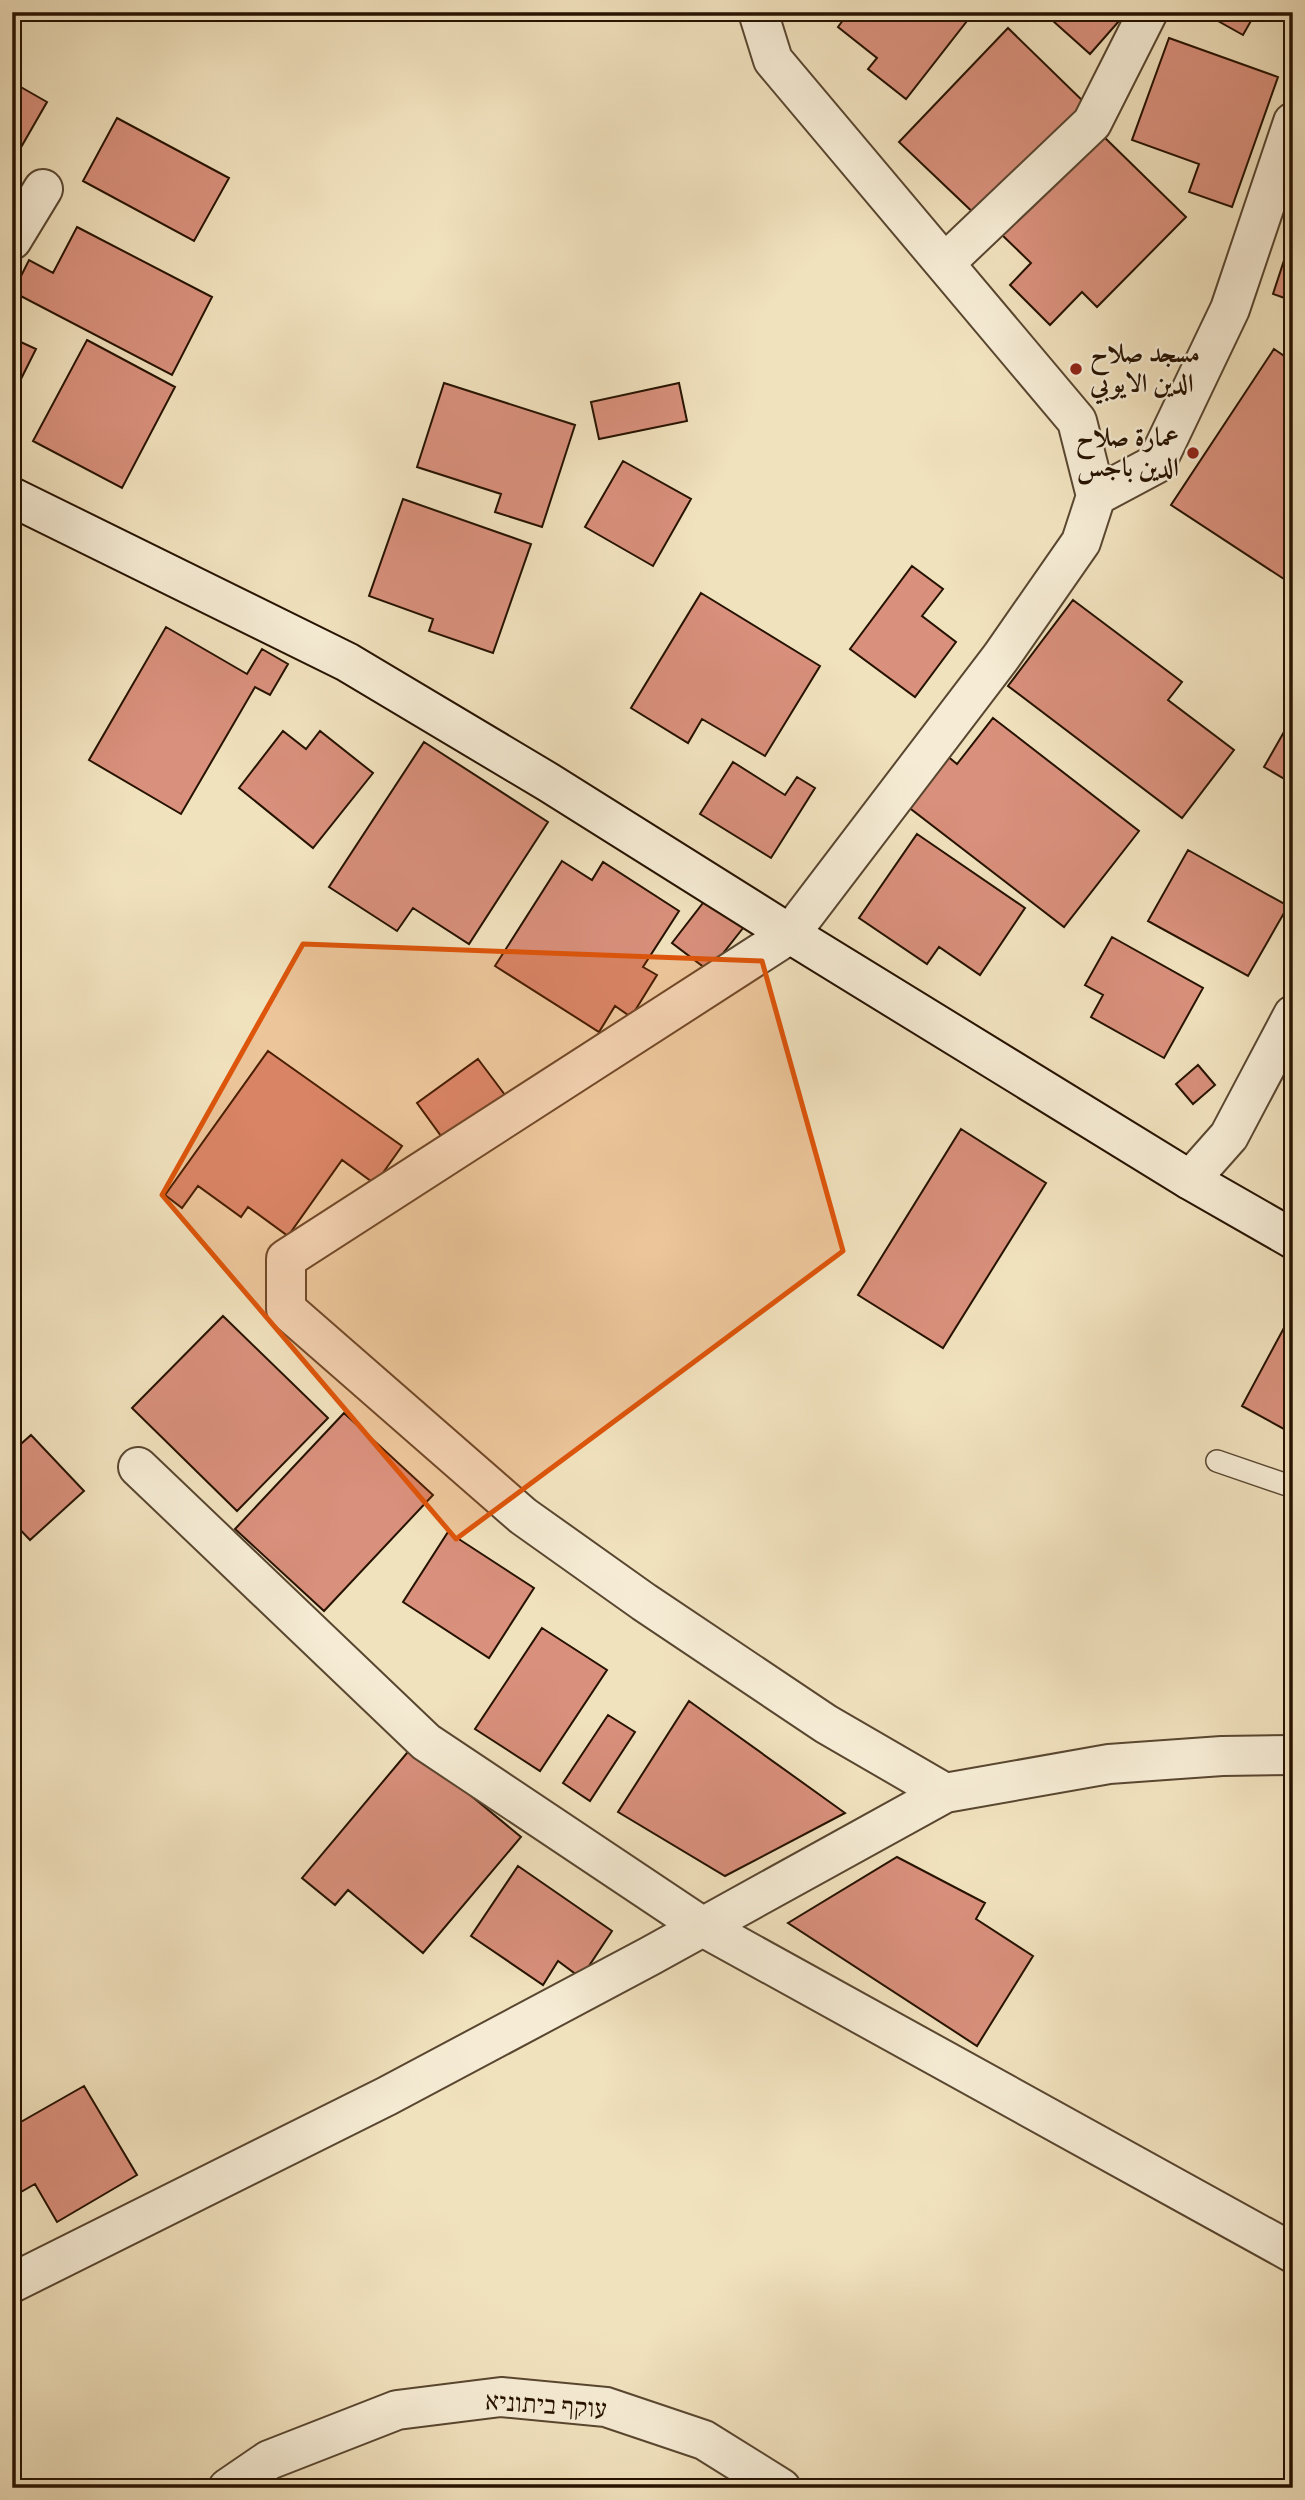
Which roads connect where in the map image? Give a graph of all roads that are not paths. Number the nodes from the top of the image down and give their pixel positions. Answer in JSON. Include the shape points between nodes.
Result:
{"nodes":[{"id":1,"x":758,"y":12,"type":"edge"},
{"id":2,"x":1148,"y":12,"type":"edge"},
{"id":3,"x":1293,"y":122,"type":"edge"},
{"id":4,"x":43,"y":189,"type":"dead end"},
{"id":5,"x":12,"y":240,"type":"edge"},
{"id":6,"x":946,"y":263,"type":"junction"},
{"id":7,"x":1096,"y":496,"type":"junction"},
{"id":8,"x":12,"y":497,"type":"edge"},
{"id":9,"x":790,"y":934,"type":"junction"},
{"id":10,"x":1293,"y":1015,"type":"edge"},
{"id":11,"x":1190,"y":1180,"type":"junction"},
{"id":12,"x":1293,"y":1239,"type":"edge"},
{"id":13,"x":1217,"y":1461,"type":"dead end"},
{"id":14,"x":138,"y":1467,"type":"dead end"},
{"id":15,"x":1293,"y":1487,"type":"edge"},
{"id":16,"x":1293,"y":1755,"type":"edge"},
{"id":17,"x":944,"y":1793,"type":"junction"},
{"id":18,"x":703,"y":1927,"type":"junction"},
{"id":19,"x":1293,"y":2253,"type":"edge"},
{"id":20,"x":12,"y":2283,"type":"edge"},
{"id":21,"x":228,"y":2488,"type":"edge"},
{"id":22,"x":781,"y":2488,"type":"edge"}],
"edges":[{"from":1,"to":6,"type":"street","via":[[773,60]]},
{"from":2,"to":6,"type":"street","via":[[1092,123]]},
{"from":3,"to":7,"type":"street","via":[[1230,309],[1156,464]]},
{"from":4,"to":5,"type":"street"},
{"from":6,"to":7,"type":"street","via":[[1077,421]]},
{"from":7,"to":9,"type":"street","via":[[1081,542],[1001,657]]},
{"from":8,"to":9,"type":"street","via":[[347,662]]},
{"from":9,"to":11,"type":"street"},
{"from":9,"to":17,"type":"street","via":[[286,1259],[286,1309],[523,1516],[826,1724]]},
{"from":10,"to":11,"type":"street","via":[[1229,1136]]},
{"from":11,"to":12,"type":"street"},
{"from":13,"to":15,"type":"lane"},
{"from":14,"to":18,"type":"street","via":[[426,1742]]},
{"from":16,"to":17,"type":"street","via":[[1109,1764]]},
{"from":17,"to":18,"type":"street"},
{"from":18,"to":19,"type":"street"},
{"from":18,"to":20,"type":"street","via":[[387,2096]]},
{"from":21,"to":22,"type":"street","name":"עוקף ביתוניא","via":[[269,2460],[397,2410],[502,2397],[606,2407],[704,2440]]}]}
